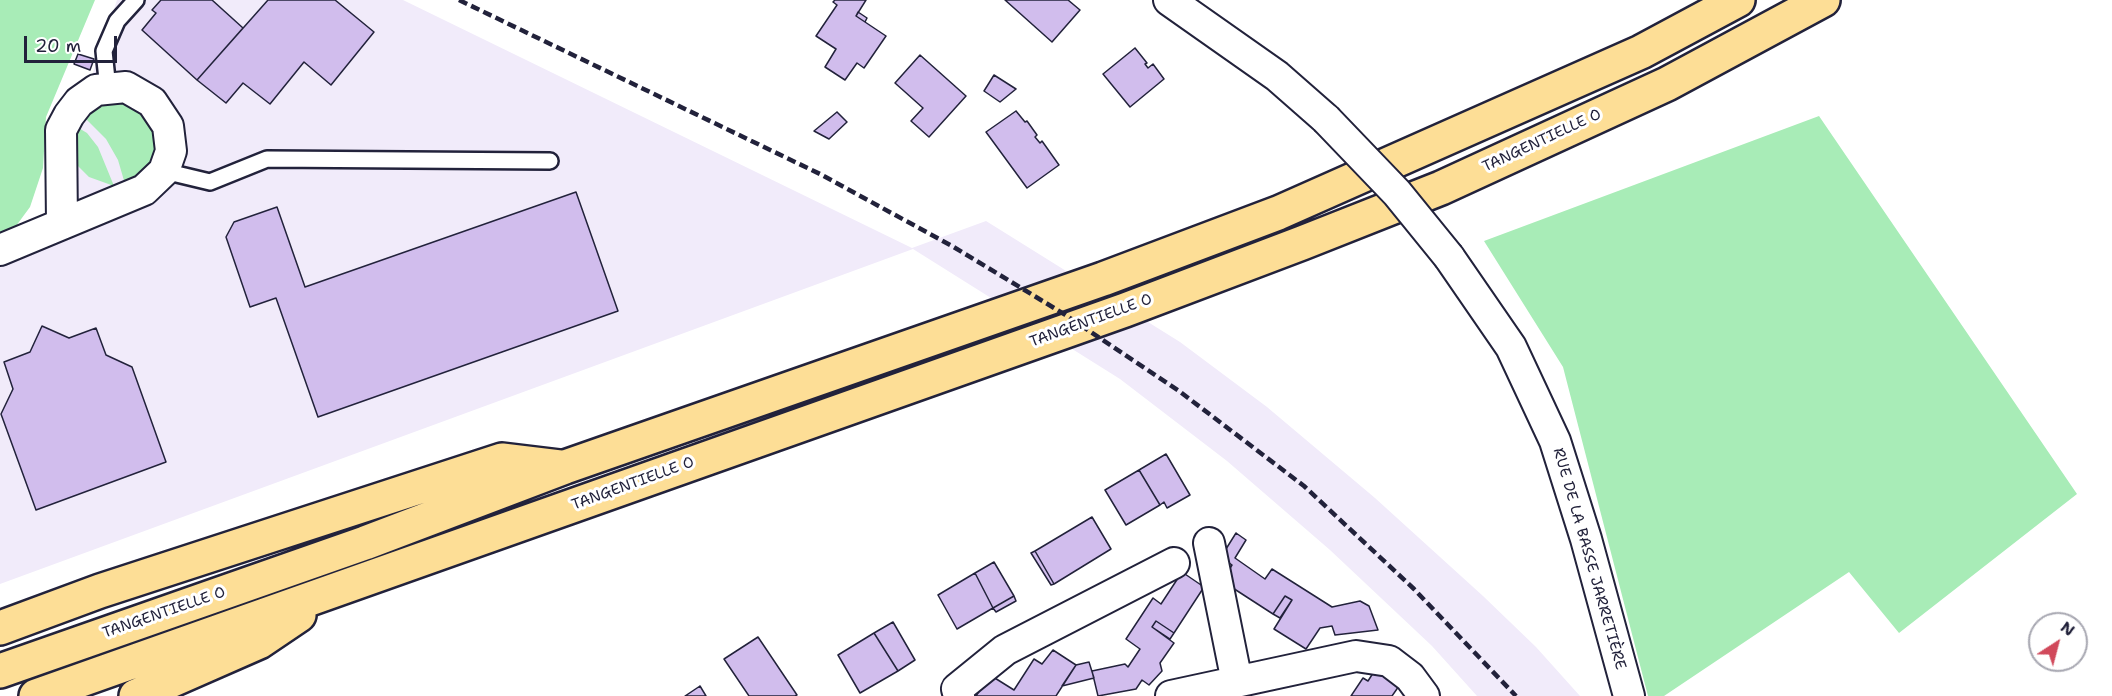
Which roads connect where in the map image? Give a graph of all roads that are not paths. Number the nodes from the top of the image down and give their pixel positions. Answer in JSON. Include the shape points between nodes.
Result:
{"nodes":[{"id":1,"x":136,"y":0,"type":"edge"},
{"id":2,"x":1169,"y":0,"type":"edge"},
{"id":3,"x":1738,"y":0,"type":"edge"},
{"id":4,"x":1823,"y":0,"type":"edge"},
{"id":5,"x":108,"y":89,"type":"junction"},
{"id":6,"x":550,"y":161,"type":"dead end"},
{"id":7,"x":164,"y":171,"type":"junction"},
{"id":8,"x":62,"y":223,"type":"junction"},
{"id":9,"x":0,"y":250,"type":"edge"},
{"id":10,"x":565,"y":467,"type":"junction"},
{"id":11,"x":1209,"y":543,"type":"dead end"},
{"id":12,"x":1174,"y":563,"type":"dead end"},
{"id":13,"x":337,"y":589,"type":"junction"},
{"id":14,"x":0,"y":628,"type":"edge"},
{"id":15,"x":0,"y":671,"type":"edge"},
{"id":16,"x":1237,"y":682,"type":"junction"},
{"id":17,"x":36,"y":696,"type":"edge"},
{"id":18,"x":136,"y":696,"type":"edge"},
{"id":19,"x":959,"y":696,"type":"edge"},
{"id":20,"x":1172,"y":696,"type":"edge"},
{"id":21,"x":1424,"y":696,"type":"edge"},
{"id":22,"x":1629,"y":696,"type":"edge"}],
"edges":[{"from":1,"to":5,"type":"lane","via":[[117,21],[104,51]]},
{"from":2,"to":22,"type":"street","name":"RUE DE LA BASSE JARRETIÈRE","bridge":true,"via":[[1277,76],[1326,119],[1390,186],[1449,257],[1511,347],[1555,441]]},
{"from":3,"to":10,"type":"main road","name":"TANGENTIELLE O","via":[[1641,52],[1278,213],[1103,279]]},
{"from":4,"to":13,"type":"main road","name":"TANGENTIELLE O","via":[[1666,84],[1441,188],[1125,310]]},
{"from":5,"to":7,"type":"street","via":[[126,87],[152,102],[168,126],[171,151]]},
{"from":5,"to":8,"type":"street","via":[[96,90],[79,102],[61,130]]},
{"from":6,"to":7,"type":"lane","via":[[267,159],[210,182]]},
{"from":7,"to":8,"type":"street","via":[[144,190]]},
{"from":8,"to":9,"type":"street"},
{"from":10,"to":14,"type":"main road","via":[[502,460],[100,591]]},
{"from":10,"to":15,"type":"main road","name":"TANGENTIELLE O","via":[[365,543]]},
{"from":11,"to":16,"type":"street"},
{"from":12,"to":19,"type":"street","via":[[1005,650],[957,689]]},
{"from":13,"to":17,"type":"main road"},
{"from":13,"to":18,"type":"main road","via":[[259,642]]},
{"from":16,"to":20,"type":"street"},
{"from":16,"to":21,"type":"street","via":[[1356,656],[1389,662],[1410,677]]}]}
